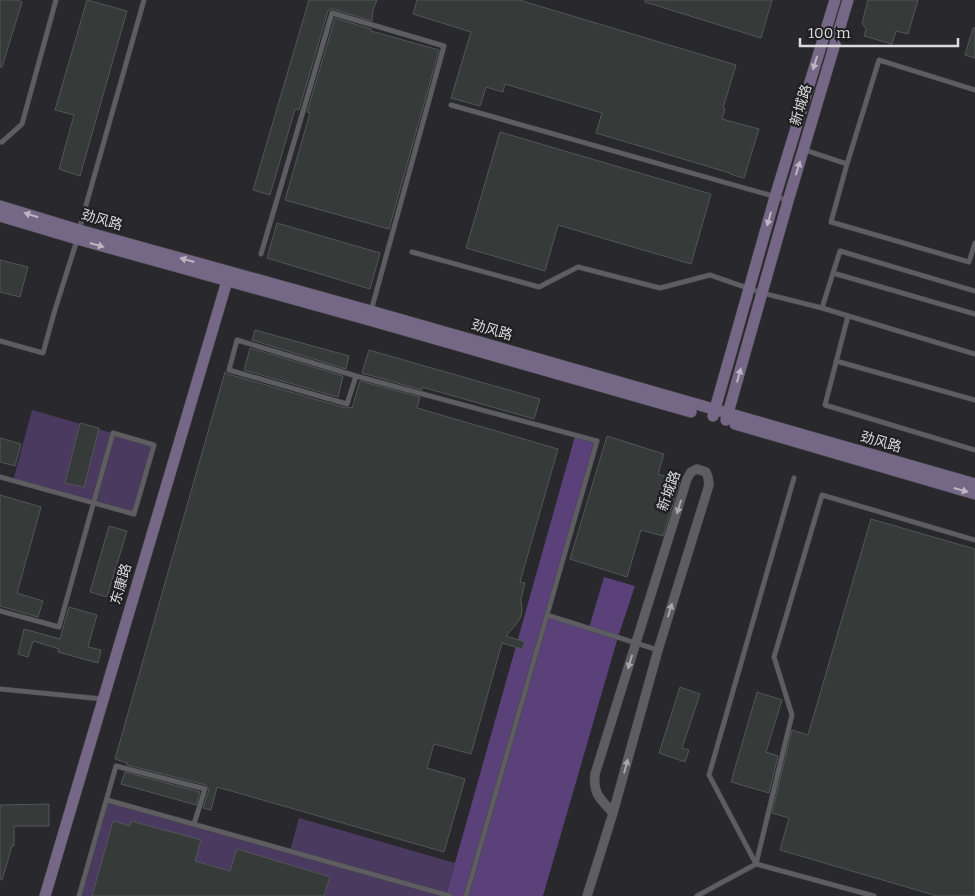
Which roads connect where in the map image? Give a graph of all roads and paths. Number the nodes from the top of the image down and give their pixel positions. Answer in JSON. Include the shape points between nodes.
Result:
{"nodes":[{"id":1,"x":56,"y":0,"type":"edge"},
{"id":2,"x":144,"y":0,"type":"edge"},
{"id":3,"x":834,"y":0,"type":"edge"},
{"id":4,"x":848,"y":0,"type":"edge"},
{"id":5,"x":975,"y":90,"type":"edge"},
{"id":6,"x":451,"y":105,"type":"dead end"},
{"id":7,"x":0,"y":142,"type":"edge"},
{"id":8,"x":804,"y":150,"type":"junction"},
{"id":9,"x":847,"y":164,"type":"junction"},
{"id":10,"x":775,"y":197,"type":"junction"},
{"id":11,"x":788,"y":201,"type":"junction"},
{"id":12,"x":0,"y":206,"type":"edge"},
{"id":13,"x":0,"y":216,"type":"edge"},
{"id":14,"x":78,"y":235,"type":"junction"},
{"id":15,"x":975,"y":243,"type":"edge"},
{"id":16,"x":412,"y":252,"type":"dead end"},
{"id":17,"x":261,"y":254,"type":"dead end"},
{"id":18,"x":969,"y":262,"type":"junction"},
{"id":19,"x":975,"y":264,"type":"edge"},
{"id":20,"x":833,"y":273,"type":"junction"},
{"id":21,"x":227,"y":281,"type":"junction"},
{"id":22,"x":749,"y":288,"type":"junction"},
{"id":23,"x":975,"y":291,"type":"edge"},
{"id":24,"x":762,"y":293,"type":"junction"},
{"id":25,"x":822,"y":308,"type":"junction"},
{"id":26,"x":975,"y":314,"type":"edge"},
{"id":27,"x":370,"y":316,"type":"junction"},
{"id":28,"x":848,"y":316,"type":"junction"},
{"id":29,"x":0,"y":341,"type":"edge"},
{"id":30,"x":975,"y":354,"type":"edge"},
{"id":31,"x":836,"y":361,"type":"junction"},
{"id":32,"x":356,"y":376,"type":"junction"},
{"id":33,"x":975,"y":400,"type":"edge"},
{"id":34,"x":714,"y":414,"type":"junction"},
{"id":35,"x":727,"y":418,"type":"junction"},
{"id":36,"x":975,"y":450,"type":"edge"},
{"id":37,"x":0,"y":477,"type":"edge"},
{"id":38,"x":794,"y":478,"type":"dead end"},
{"id":39,"x":975,"y":484,"type":"edge"},
{"id":40,"x":975,"y":494,"type":"edge"},
{"id":41,"x":94,"y":503,"type":"junction"},
{"id":42,"x":975,"y":540,"type":"edge"},
{"id":43,"x":0,"y":611,"type":"edge"},
{"id":44,"x":547,"y":615,"type":"junction"},
{"id":45,"x":636,"y":642,"type":"junction"},
{"id":46,"x":658,"y":650,"type":"junction"},
{"id":47,"x":0,"y":689,"type":"edge"},
{"id":48,"x":103,"y":699,"type":"junction"},
{"id":49,"x":107,"y":800,"type":"junction"},
{"id":50,"x":613,"y":813,"type":"junction"},
{"id":51,"x":194,"y":824,"type":"junction"},
{"id":52,"x":756,"y":864,"type":"junction"},
{"id":53,"x":45,"y":896,"type":"edge"},
{"id":54,"x":79,"y":896,"type":"edge"},
{"id":55,"x":450,"y":896,"type":"edge"},
{"id":56,"x":466,"y":896,"type":"edge"},
{"id":57,"x":587,"y":896,"type":"edge"},
{"id":58,"x":697,"y":896,"type":"edge"},
{"id":59,"x":874,"y":896,"type":"edge"}],
"edges":[{"from":1,"to":7,"type":"lane","via":[[22,124]]},
{"from":2,"to":14,"type":"lane"},
{"from":3,"to":10,"type":"street","name":"新城路","one_way":true},
{"from":4,"to":8,"type":"street","name":"新城路"},
{"from":5,"to":9,"type":"lane","via":[[879,60]]},
{"from":6,"to":10,"type":"lane"},
{"from":8,"to":9,"type":"lane"},
{"from":11,"to":8,"type":"street","name":"新城路","one_way":true},
{"from":9,"to":18,"type":"lane","via":[[830,222]]},
{"from":10,"to":11,"type":"lane"},
{"from":10,"to":22,"type":"street","name":"新城路","one_way":true},
{"from":11,"to":24,"type":"street","name":"新城路"},
{"from":14,"to":12,"type":"street","name":"劲风路","one_way":true},
{"from":13,"to":14,"type":"street","name":"劲风路"},
{"from":14,"to":21,"type":"street","name":"劲风路","one_way":true},
{"from":27,"to":14,"type":"street","name":"劲风路","one_way":true},
{"from":14,"to":29,"type":"lane","via":[[43,354]]},
{"from":15,"to":18,"type":"lane"},
{"from":16,"to":22,"type":"lane","via":[[539,287],[578,267],[660,288],[710,275]]},
{"from":17,"to":27,"type":"lane","via":[[332,13],[444,46]]},
{"from":18,"to":19,"type":"lane"},
{"from":20,"to":23,"type":"lane","via":[[840,251]]},
{"from":20,"to":25,"type":"lane"},
{"from":20,"to":26,"type":"lane"},
{"from":21,"to":27,"type":"street","name":"劲风路"},
{"from":21,"to":48,"type":"street","name":"东康路"},
{"from":22,"to":24,"type":"lane"},
{"from":22,"to":34,"type":"street","name":"新城路"},
{"from":24,"to":25,"type":"lane"},
{"from":35,"to":24,"type":"street","name":"新城路","one_way":true},
{"from":25,"to":28,"type":"lane"},
{"from":27,"to":34,"type":"street","name":"劲风路"},
{"from":28,"to":30,"type":"lane"},
{"from":28,"to":31,"type":"lane"},
{"from":31,"to":33,"type":"lane"},
{"from":31,"to":36,"type":"lane","via":[[824,406]]},
{"from":32,"to":32,"type":"lane","via":[[237,340],[229,370],[347,404]]},
{"from":32,"to":44,"type":"lane","via":[[597,442]]},
{"from":34,"to":35,"type":"street","name":"劲风路"},
{"from":35,"to":39,"type":"street","name":"劲风路"},
{"from":35,"to":40,"type":"street","name":"劲风路","one_way":true},
{"from":37,"to":41,"type":"lane"},
{"from":38,"to":52,"type":"lane","via":[[709,775]]},
{"from":41,"to":41,"type":"lane","via":[[134,514],[154,445],[113,433]]},
{"from":41,"to":43,"type":"lane","via":[[59,627]]},
{"from":42,"to":52,"type":"lane","via":[[822,495],[774,657],[792,715]]},
{"from":44,"to":45,"type":"lane"},
{"from":44,"to":56,"type":"lane"},
{"from":45,"to":46,"type":"lane"},
{"from":46,"to":45,"type":"street","name":"新城路","one_way":true,"via":[[708,485],[706,472],[697,469],[687,479]]},
{"from":45,"to":50,"type":"street","name":"新城路","one_way":true,"via":[[595,774],[597,794]]},
{"from":50,"to":46,"type":"street","name":"新城路","one_way":true},
{"from":47,"to":48,"type":"lane"},
{"from":48,"to":53,"type":"street","name":"东康路"},
{"from":49,"to":51,"type":"lane"},
{"from":49,"to":51,"type":"lane","via":[[116,766],[204,789]]},
{"from":49,"to":54,"type":"lane"},
{"from":50,"to":57,"type":"street","name":"新城路"},
{"from":51,"to":55,"type":"lane"},
{"from":52,"to":58,"type":"lane"},
{"from":52,"to":59,"type":"lane"}]}
